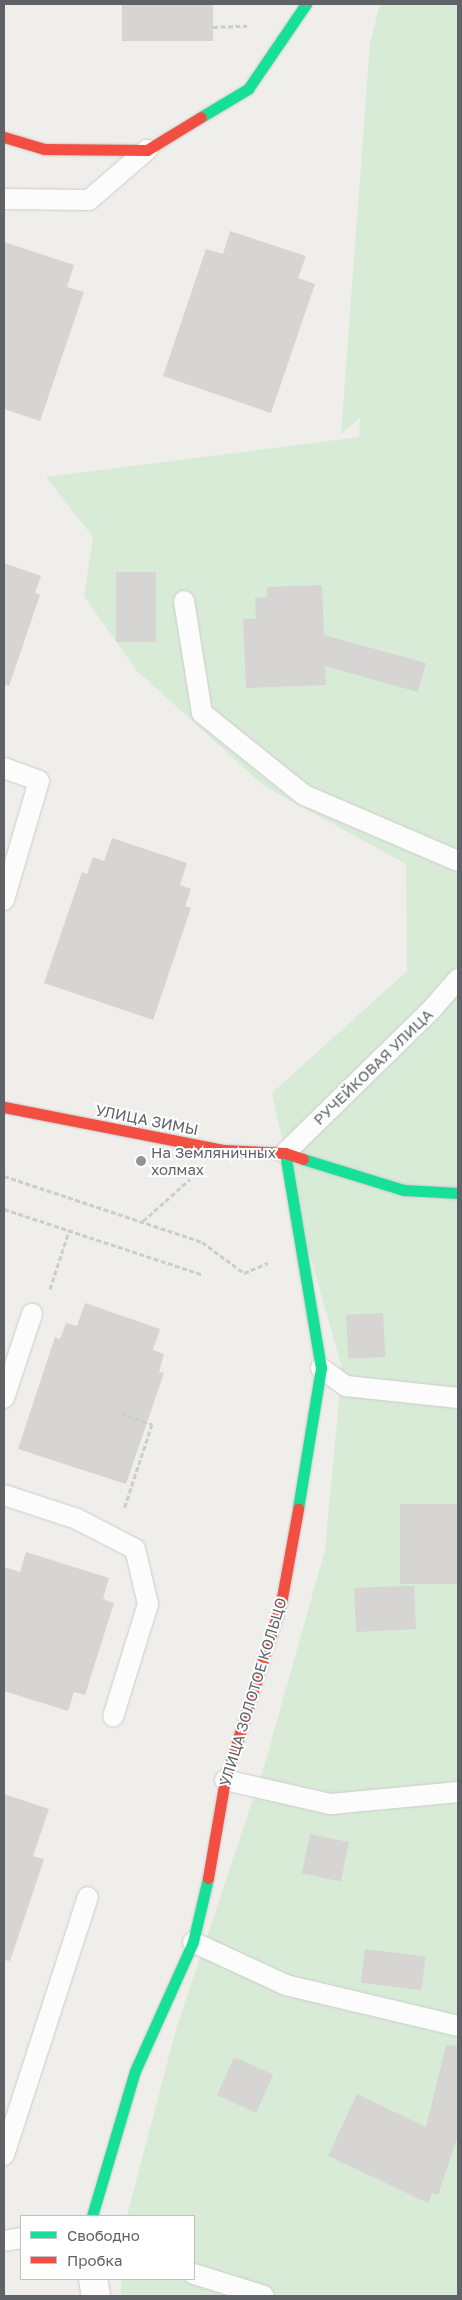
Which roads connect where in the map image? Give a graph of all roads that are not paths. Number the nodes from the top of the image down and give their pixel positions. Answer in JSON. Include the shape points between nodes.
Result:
{"nodes":[{"id":1,"x":306,"y":4,"type":"edge"},
{"id":2,"x":4,"y":137,"type":"edge"},
{"id":3,"x":147,"y":150,"type":"junction"},
{"id":4,"x":4,"y":198,"type":"edge"},
{"id":5,"x":184,"y":601,"type":"dead end"},
{"id":6,"x":4,"y":768,"type":"edge"},
{"id":7,"x":458,"y":861,"type":"edge"},
{"id":8,"x":4,"y":900,"type":"edge"},
{"id":9,"x":458,"y":979,"type":"edge"},
{"id":10,"x":4,"y":1108,"type":"edge"},
{"id":11,"x":285,"y":1153,"type":"junction"},
{"id":12,"x":458,"y":1193,"type":"edge"},
{"id":13,"x":32,"y":1314,"type":"road end"},
{"id":14,"x":321,"y":1368,"type":"junction"},
{"id":15,"x":4,"y":1398,"type":"edge"},
{"id":16,"x":458,"y":1398,"type":"edge"},
{"id":17,"x":4,"y":1495,"type":"edge"},
{"id":18,"x":112,"y":1717,"type":"dead end"},
{"id":19,"x":225,"y":1780,"type":"junction"},
{"id":20,"x":458,"y":1792,"type":"edge"},
{"id":21,"x":88,"y":1897,"type":"dead end"},
{"id":22,"x":193,"y":1942,"type":"junction"},
{"id":23,"x":458,"y":2026,"type":"edge"},
{"id":24,"x":4,"y":2155,"type":"edge"},
{"id":25,"x":92,"y":2215,"type":"edge"},
{"id":26,"x":20,"y":2238,"type":"edge"},
{"id":27,"x":4,"y":2241,"type":"edge"},
{"id":28,"x":195,"y":2274,"type":"edge"},
{"id":29,"x":93,"y":2280,"type":"edge"},
{"id":30,"x":96,"y":2296,"type":"edge"},
{"id":31,"x":264,"y":2296,"type":"edge"}],
"edges":[{"from":1,"to":3,"type":"street","via":[[248,89]]},
{"from":2,"to":3,"type":"street","via":[[44,149]]},
{"from":3,"to":4,"type":"lane","via":[[89,200]]},
{"from":5,"to":7,"type":"lane","via":[[202,713],[304,795]]},
{"from":6,"to":8,"type":"lane","via":[[39,781]]},
{"from":9,"to":11,"type":"lane","name":"РУЧЕЙКОВАЯ УЛИЦА","via":[[432,1009]]},
{"from":10,"to":11,"type":"street","name":"УЛИЦА ЗИМЫ","via":[[222,1150]]},
{"from":11,"to":12,"type":"street","name":"УЛИЦА ЗИМЫ","via":[[404,1190]]},
{"from":11,"to":14,"type":"street","name":"УЛИЦА ЗОЛОТОЕ КОЛЬЦО"},
{"from":13,"to":15,"type":"lane"},
{"from":14,"to":16,"type":"lane","via":[[346,1386]]},
{"from":14,"to":19,"type":"street","name":"УЛИЦА ЗОЛОТОЕ КОЛЬЦО","via":[[281,1603]]},
{"from":17,"to":18,"type":"lane","via":[[77,1519],[135,1550],[148,1604]]},
{"from":19,"to":20,"type":"lane","via":[[331,1804]]},
{"from":19,"to":22,"type":"street","name":"УЛИЦА ЗОЛОТОЕ КОЛЬЦО","via":[[211,1864]]},
{"from":21,"to":24,"type":"lane"},
{"from":22,"to":23,"type":"lane","via":[[286,1985]]},
{"from":22,"to":25,"type":"street","name":"УЛИЦА ЗОЛОТОЕ КОЛЬЦО","via":[[135,2071]]},
{"from":26,"to":27,"type":"lane"},
{"from":28,"to":31,"type":"lane"},
{"from":29,"to":30,"type":"street"}]}
